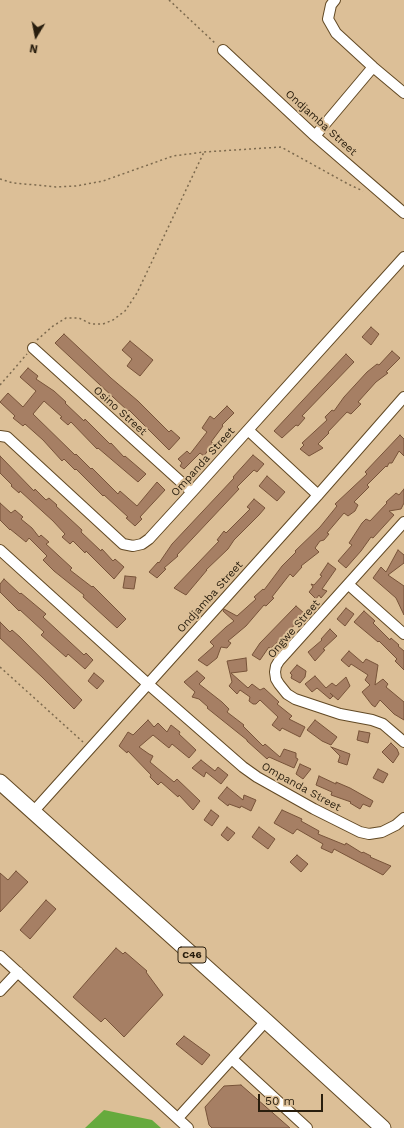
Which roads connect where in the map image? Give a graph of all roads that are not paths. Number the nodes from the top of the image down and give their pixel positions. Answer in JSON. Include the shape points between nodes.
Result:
{"nodes":[{"id":1,"x":335,"y":0,"type":"edge"},
{"id":2,"x":223,"y":50,"type":"road end"},
{"id":3,"x":373,"y":67,"type":"junction"},
{"id":4,"x":404,"y":93,"type":"edge"},
{"id":5,"x":315,"y":136,"type":"junction"},
{"id":6,"x":404,"y":213,"type":"edge"},
{"id":7,"x":404,"y":257,"type":"edge"},
{"id":8,"x":33,"y":348,"type":"road end"},
{"id":9,"x":404,"y":397,"type":"edge"},
{"id":10,"x":248,"y":430,"type":"junction"},
{"id":11,"x":0,"y":436,"type":"edge"},
{"id":12,"x":192,"y":492,"type":"junction"},
{"id":13,"x":318,"y":495,"type":"junction"},
{"id":14,"x":404,"y":524,"type":"edge"},
{"id":15,"x":0,"y":550,"type":"edge"},
{"id":16,"x":349,"y":585,"type":"junction"},
{"id":17,"x":404,"y":634,"type":"edge"},
{"id":18,"x":148,"y":684,"type":"junction"},
{"id":19,"x":404,"y":742,"type":"edge"},
{"id":20,"x":0,"y":782,"type":"edge"},
{"id":21,"x":33,"y":812,"type":"junction"},
{"id":22,"x":404,"y":818,"type":"edge"},
{"id":23,"x":0,"y":956,"type":"edge"},
{"id":24,"x":18,"y":972,"type":"junction"},
{"id":25,"x":0,"y":991,"type":"edge"},
{"id":26,"x":266,"y":1021,"type":"junction"},
{"id":27,"x":232,"y":1058,"type":"junction"},
{"id":28,"x":178,"y":1118,"type":"junction"},
{"id":29,"x":188,"y":1128,"type":"edge"},
{"id":30,"x":306,"y":1128,"type":"edge"},
{"id":31,"x":384,"y":1128,"type":"edge"}],
"edges":[{"from":1,"to":3,"type":"street","via":[[331,5],[328,19],[336,33]]},
{"from":2,"to":5,"type":"street","name":"Ondjamba Street"},
{"from":3,"to":4,"type":"street"},
{"from":3,"to":5,"type":"street"},
{"from":5,"to":6,"type":"street","name":"Ondjamba Street"},
{"from":7,"to":10,"type":"street","name":"Ompanda Street"},
{"from":8,"to":12,"type":"street","name":"Osino Street"},
{"from":9,"to":13,"type":"street","name":"Ondjamba Street"},
{"from":10,"to":12,"type":"street","name":"Ompanda Street"},
{"from":10,"to":13,"type":"street"},
{"from":11,"to":12,"type":"street","name":"Ompanda Street","via":[[7,437],[123,544],[133,546],[149,539]]},
{"from":13,"to":18,"type":"street","name":"Ondjamba Street"},
{"from":14,"to":16,"type":"street","name":"Ongwe Street"},
{"from":15,"to":18,"type":"street","name":"Ompanda Street"},
{"from":16,"to":17,"type":"street"},
{"from":16,"to":19,"type":"street","name":"Ongwe Street","via":[[279,661],[276,666],[276,679],[287,694],[295,699],[340,714],[383,724]]},
{"from":18,"to":21,"type":"street","name":"Ondjamba Street"},
{"from":18,"to":22,"type":"street","name":"Ompanda Street","via":[[248,770],[314,809],[369,834],[382,832]]},
{"from":20,"to":21,"type":"main road","number":"C46"},
{"from":21,"to":26,"type":"main road","number":"C46"},
{"from":23,"to":24,"type":"street"},
{"from":24,"to":25,"type":"street"},
{"from":24,"to":28,"type":"street"},
{"from":26,"to":27,"type":"street"},
{"from":26,"to":31,"type":"main road","number":"C46"},
{"from":27,"to":28,"type":"street"},
{"from":27,"to":30,"type":"street"},
{"from":28,"to":29,"type":"street"}]}
